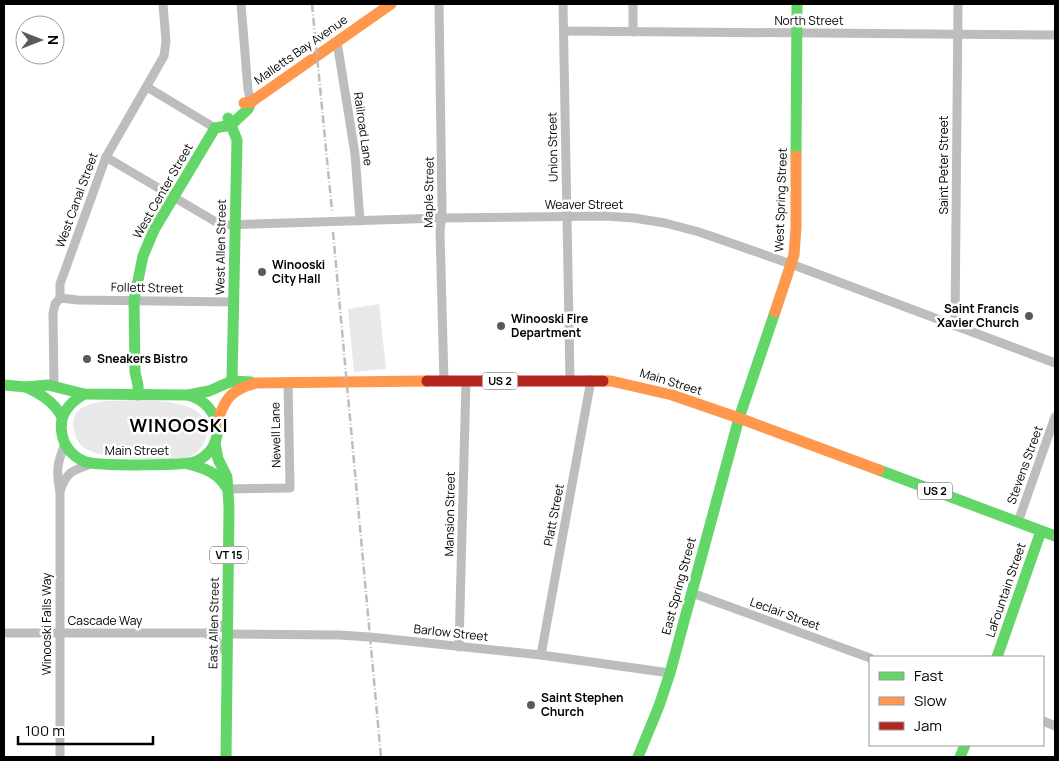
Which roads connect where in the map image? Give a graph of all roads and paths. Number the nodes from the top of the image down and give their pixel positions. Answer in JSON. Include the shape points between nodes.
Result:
{"nodes":[{"id":1,"x":163,"y":4,"type":"edge"},
{"id":2,"x":241,"y":4,"type":"edge"},
{"id":3,"x":391,"y":4,"type":"edge"},
{"id":4,"x":439,"y":4,"type":"edge"},
{"id":5,"x":563,"y":4,"type":"edge"},
{"id":6,"x":633,"y":4,"type":"edge"},
{"id":7,"x":797,"y":4,"type":"edge"},
{"id":8,"x":958,"y":4,"type":"edge"},
{"id":9,"x":564,"y":31,"type":"junction"},
{"id":10,"x":633,"y":32,"type":"junction"},
{"id":11,"x":797,"y":33,"type":"junction"},
{"id":12,"x":957,"y":34,"type":"junction"},
{"id":13,"x":1055,"y":34,"type":"edge"},
{"id":14,"x":337,"y":42,"type":"junction"},
{"id":15,"x":147,"y":87,"type":"junction"},
{"id":16,"x":251,"y":102,"type":"junction"},
{"id":17,"x":224,"y":124,"type":"junction"},
{"id":18,"x":106,"y":157,"type":"junction"},
{"id":19,"x":173,"y":197,"type":"junction"},
{"id":20,"x":567,"y":217,"type":"junction"},
{"id":21,"x":441,"y":218,"type":"junction"},
{"id":22,"x":360,"y":221,"type":"junction"},
{"id":23,"x":236,"y":224,"type":"junction"},
{"id":24,"x":791,"y":264,"type":"junction"},
{"id":25,"x":60,"y":298,"type":"junction"},
{"id":26,"x":134,"y":300,"type":"junction"},
{"id":27,"x":234,"y":302,"type":"junction"},
{"id":28,"x":955,"y":326,"type":"junction"},
{"id":29,"x":1055,"y":363,"type":"edge"},
{"id":30,"x":570,"y":380,"type":"junction"},
{"id":31,"x":591,"y":380,"type":"junction"},
{"id":32,"x":232,"y":381,"type":"junction"},
{"id":33,"x":466,"y":381,"type":"junction"},
{"id":34,"x":288,"y":382,"type":"junction"},
{"id":35,"x":444,"y":382,"type":"junction"},
{"id":36,"x":256,"y":383,"type":"junction"},
{"id":37,"x":4,"y":385,"type":"edge"},
{"id":38,"x":54,"y":386,"type":"junction"},
{"id":39,"x":26,"y":387,"type":"junction"},
{"id":40,"x":138,"y":390,"type":"junction"},
{"id":41,"x":84,"y":394,"type":"junction"},
{"id":42,"x":188,"y":396,"type":"junction"},
{"id":43,"x":62,"y":417,"type":"junction"},
{"id":44,"x":1055,"y":417,"type":"edge"},
{"id":45,"x":739,"y":418,"type":"junction"},
{"id":46,"x":217,"y":422,"type":"junction"},
{"id":47,"x":214,"y":443,"type":"junction"},
{"id":48,"x":65,"y":444,"type":"junction"},
{"id":49,"x":92,"y":464,"type":"junction"},
{"id":50,"x":188,"y":464,"type":"junction"},
{"id":51,"x":227,"y":489,"type":"junction"},
{"id":52,"x":60,"y":492,"type":"junction"},
{"id":53,"x":1018,"y":522,"type":"junction"},
{"id":54,"x":1041,"y":531,"type":"junction"},
{"id":55,"x":1055,"y":536,"type":"edge"},
{"id":56,"x":692,"y":593,"type":"junction"},
{"id":57,"x":228,"y":621,"type":"junction"},
{"id":58,"x":4,"y":633,"type":"edge"},
{"id":59,"x":206,"y":633,"type":"junction"},
{"id":60,"x":60,"y":634,"type":"junction"},
{"id":61,"x":228,"y":634,"type":"junction"},
{"id":62,"x":459,"y":647,"type":"junction"},
{"id":63,"x":228,"y":655,"type":"junction"},
{"id":64,"x":541,"y":656,"type":"junction"},
{"id":65,"x":997,"y":656,"type":"edge"},
{"id":66,"x":869,"y":658,"type":"edge"},
{"id":67,"x":670,"y":673,"type":"junction"},
{"id":68,"x":60,"y":757,"type":"edge"},
{"id":69,"x":226,"y":757,"type":"edge"},
{"id":70,"x":638,"y":757,"type":"edge"}],
"edges":[{"from":1,"to":15,"type":"street","name":"West Canal Street","via":[[166,50]]},
{"from":2,"to":16,"type":"street"},
{"from":3,"to":14,"type":"main road","name":"Malletts Bay Avenue"},
{"from":4,"to":21,"type":"street","name":"Maple Street"},
{"from":5,"to":9,"type":"street","name":"Union Street"},
{"from":6,"to":10,"type":"street"},
{"from":7,"to":11,"type":"main road","name":"West Spring Street"},
{"from":8,"to":12,"type":"street","name":"Saint Peter Street"},
{"from":9,"to":10,"type":"street","name":"North Street"},
{"from":9,"to":20,"type":"street","name":"Union Street"},
{"from":10,"to":11,"type":"street","name":"North Street"},
{"from":11,"to":12,"type":"street","name":"North Street"},
{"from":11,"to":24,"type":"main road","name":"West Spring Street","via":[[796,227]]},
{"from":12,"to":13,"type":"street","name":"North Street"},
{"from":12,"to":28,"type":"street","name":"Saint Peter Street"},
{"from":14,"to":16,"type":"main road","name":"Malletts Bay Avenue"},
{"from":14,"to":22,"type":"street","name":"Railroad Lane","via":[[355,154]]},
{"from":15,"to":17,"type":"street"},
{"from":15,"to":18,"type":"street","name":"West Canal Street"},
{"from":16,"to":17,"type":"main road","name":"Malletts Bay Avenue","via":[[248,109]]},
{"from":17,"to":19,"type":"main road","name":"West Center Street"},
{"from":17,"to":23,"type":"main road","name":"West Allen Street","via":[[238,140]]},
{"from":18,"to":19,"type":"street","name":"Weaver Street"},
{"from":18,"to":25,"type":"street","name":"West Canal Street","via":[[61,281]]},
{"from":19,"to":23,"type":"street","name":"Weaver Street","via":[[220,225]]},
{"from":19,"to":26,"type":"main road","name":"West Center Street","via":[[142,256]]},
{"from":20,"to":21,"type":"street","name":"Weaver Street"},
{"from":20,"to":24,"type":"street","name":"Weaver Street","via":[[665,222]]},
{"from":20,"to":30,"type":"street","name":"Union Street"},
{"from":21,"to":22,"type":"street","name":"Weaver Street"},
{"from":21,"to":35,"type":"street","name":"Maple Street"},
{"from":22,"to":23,"type":"street","name":"Weaver Street"},
{"from":23,"to":27,"type":"main road","name":"West Allen Street"},
{"from":24,"to":28,"type":"street","name":"Weaver Street"},
{"from":24,"to":45,"type":"main road","name":"West Spring Street"},
{"from":25,"to":26,"type":"street","name":"Follett Street"},
{"from":25,"to":38,"type":"street","name":"West Canal Street","via":[[55,304],[54,314]]},
{"from":26,"to":27,"type":"street","name":"Follett Street"},
{"from":26,"to":40,"type":"main road","name":"West Center Street"},
{"from":27,"to":32,"type":"main road","name":"West Allen Street"},
{"from":28,"to":29,"type":"street","name":"Weaver Street"},
{"from":30,"to":31,"type":"main road","name":"Main Street","number":"US 2"},
{"from":30,"to":33,"type":"main road","name":"Main Street","number":"US 2"},
{"from":31,"to":45,"type":"main road","name":"Main Street","number":"US 2","via":[[633,385],[672,395]]},
{"from":31,"to":64,"type":"street","name":"Platt Street"},
{"from":32,"to":36,"type":"main road","name":"Main Street","number":"US 2"},
{"from":32,"to":42,"type":"main road","via":[[209,392]]},
{"from":33,"to":35,"type":"main road","name":"Main Street","number":"US 2"},
{"from":33,"to":62,"type":"street","name":"Mansion Street"},
{"from":34,"to":35,"type":"main road","name":"Main Street","number":"US 2"},
{"from":34,"to":36,"type":"main road","name":"Main Street","number":"US 2"},
{"from":34,"to":51,"type":"street","name":"Newell Lane","via":[[290,488]]},
{"from":36,"to":46,"type":"main road","name":"Main Street","number":"US 2","via":[[239,387],[232,393],[224,403]]},
{"from":37,"to":39,"type":"main road"},
{"from":38,"to":39,"type":"main road"},
{"from":38,"to":41,"type":"main road"},
{"from":39,"to":43,"type":"main road","via":[[50,402]]},
{"from":40,"to":41,"type":"main road"},
{"from":40,"to":42,"type":"main road"},
{"from":41,"to":43,"type":"main road","via":[[68,405]]},
{"from":42,"to":46,"type":"main road","via":[[198,398],[208,406]]},
{"from":43,"to":48,"type":"main road"},
{"from":44,"to":53,"type":"street","name":"Stevens Street"},
{"from":45,"to":53,"type":"main road","name":"Main Street","number":"US 2"},
{"from":45,"to":56,"type":"main road","name":"East Spring Street"},
{"from":46,"to":47,"type":"main road","name":"Main Street","number":"US 2"},
{"from":47,"to":50,"type":"main road","via":[[204,456]]},
{"from":47,"to":51,"type":"main road","name":"East Allen Street","number":"VT 15","via":[[227,477]]},
{"from":48,"to":49,"type":"main road","name":"Main Street","via":[[75,457]]},
{"from":48,"to":52,"type":"street","name":"Winooski Falls Way","via":[[57,467]]},
{"from":49,"to":50,"type":"main road","name":"Main Street"},
{"from":49,"to":52,"type":"street","via":[[70,472]]},
{"from":50,"to":51,"type":"main road","via":[[212,471]]},
{"from":51,"to":57,"type":"main road","name":"East Allen Street","number":"VT 15"},
{"from":52,"to":60,"type":"street","name":"Winooski Falls Way"},
{"from":53,"to":54,"type":"main road","name":"Main Street","number":"US 2"},
{"from":54,"to":55,"type":"main road","name":"Main Street","number":"US 2"},
{"from":54,"to":65,"type":"main road","name":"LaFountain Street"},
{"from":56,"to":66,"type":"street","name":"Leclair Street"},
{"from":56,"to":67,"type":"main road","name":"East Spring Street"},
{"from":57,"to":59,"type":"street","name":"Cascade Way"},
{"from":57,"to":61,"type":"main road","name":"East Allen Street","number":"VT 15"},
{"from":58,"to":60,"type":"street","name":"Cascade Way"},
{"from":59,"to":60,"type":"street","name":"Cascade Way"},
{"from":59,"to":63,"type":"street"},
{"from":60,"to":68,"type":"street","name":"Winooski Falls Way"},
{"from":61,"to":62,"type":"street","name":"Barlow Street","via":[[339,634]]},
{"from":61,"to":63,"type":"main road","name":"East Allen Street","number":"VT 15"},
{"from":62,"to":64,"type":"street","name":"Barlow Street"},
{"from":63,"to":69,"type":"main road","name":"East Allen Street","number":"VT 15"},
{"from":64,"to":67,"type":"street","name":"Barlow Street"},
{"from":67,"to":70,"type":"main road","name":"East Spring Street"}]}
